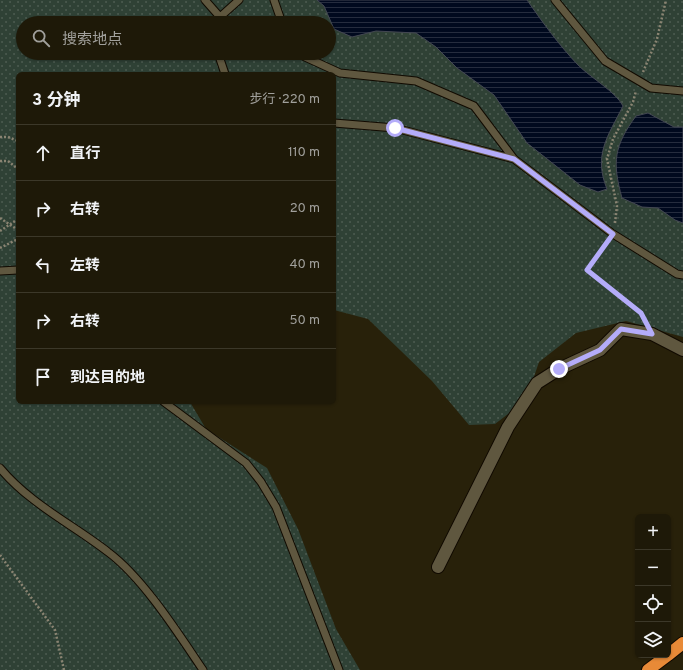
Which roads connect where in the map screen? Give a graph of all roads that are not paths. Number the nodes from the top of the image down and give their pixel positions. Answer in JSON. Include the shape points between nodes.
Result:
{"nodes":[{"id":1,"x":205,"y":0,"type":"edge"},
{"id":2,"x":239,"y":0,"type":"edge"},
{"id":3,"x":274,"y":0,"type":"edge"},
{"id":4,"x":555,"y":0,"type":"edge"},
{"id":5,"x":217,"y":16,"type":"edge"},
{"id":6,"x":224,"y":16,"type":"edge"},
{"id":7,"x":280,"y":16,"type":"edge"},
{"id":8,"x":220,"y":60,"type":"edge"},
{"id":9,"x":314,"y":60,"type":"edge"},
{"id":10,"x":223,"y":72,"type":"edge"},
{"id":11,"x":683,"y":91,"type":"edge"},
{"id":12,"x":336,"y":123,"type":"edge"},
{"id":13,"x":514,"y":159,"type":"junction"},
{"id":14,"x":16,"y":270,"type":"edge"},
{"id":15,"x":0,"y":271,"type":"edge"},
{"id":16,"x":683,"y":275,"type":"edge"},
{"id":17,"x":683,"y":350,"type":"edge"},
{"id":18,"x":167,"y":404,"type":"edge"},
{"id":19,"x":0,"y":468,"type":"edge"},
{"id":20,"x":438,"y":567,"type":"dead end"},
{"id":21,"x":683,"y":643,"type":"edge"},
{"id":22,"x":671,"y":653,"type":"edge"},
{"id":23,"x":664,"y":658,"type":"edge"},
{"id":24,"x":203,"y":670,"type":"edge"},
{"id":25,"x":339,"y":670,"type":"edge"},
{"id":26,"x":648,"y":670,"type":"edge"}],
"edges":[{"from":1,"to":5,"type":"lane"},
{"from":2,"to":6,"type":"lane"},
{"from":3,"to":7,"type":"lane"},
{"from":4,"to":11,"type":"lane","via":[[605,61],[651,88]]},
{"from":8,"to":10,"type":"lane"},
{"from":9,"to":13,"type":"lane","via":[[340,72],[416,81],[474,106]]},
{"from":12,"to":13,"type":"lane","via":[[395,128]]},
{"from":13,"to":16,"type":"lane","via":[[613,234],[676,274]]},
{"from":14,"to":15,"type":"lane"},
{"from":17,"to":20,"type":"street","via":[[652,334],[621,329],[600,350],[559,369],[537,383],[508,427]]},
{"from":18,"to":25,"type":"lane","via":[[246,463],[261,482],[276,507]]},
{"from":19,"to":24,"type":"lane","via":[[38,505],[109,552],[124,565]]},
{"from":21,"to":22,"type":"highway"},
{"from":23,"to":26,"type":"highway"}]}
